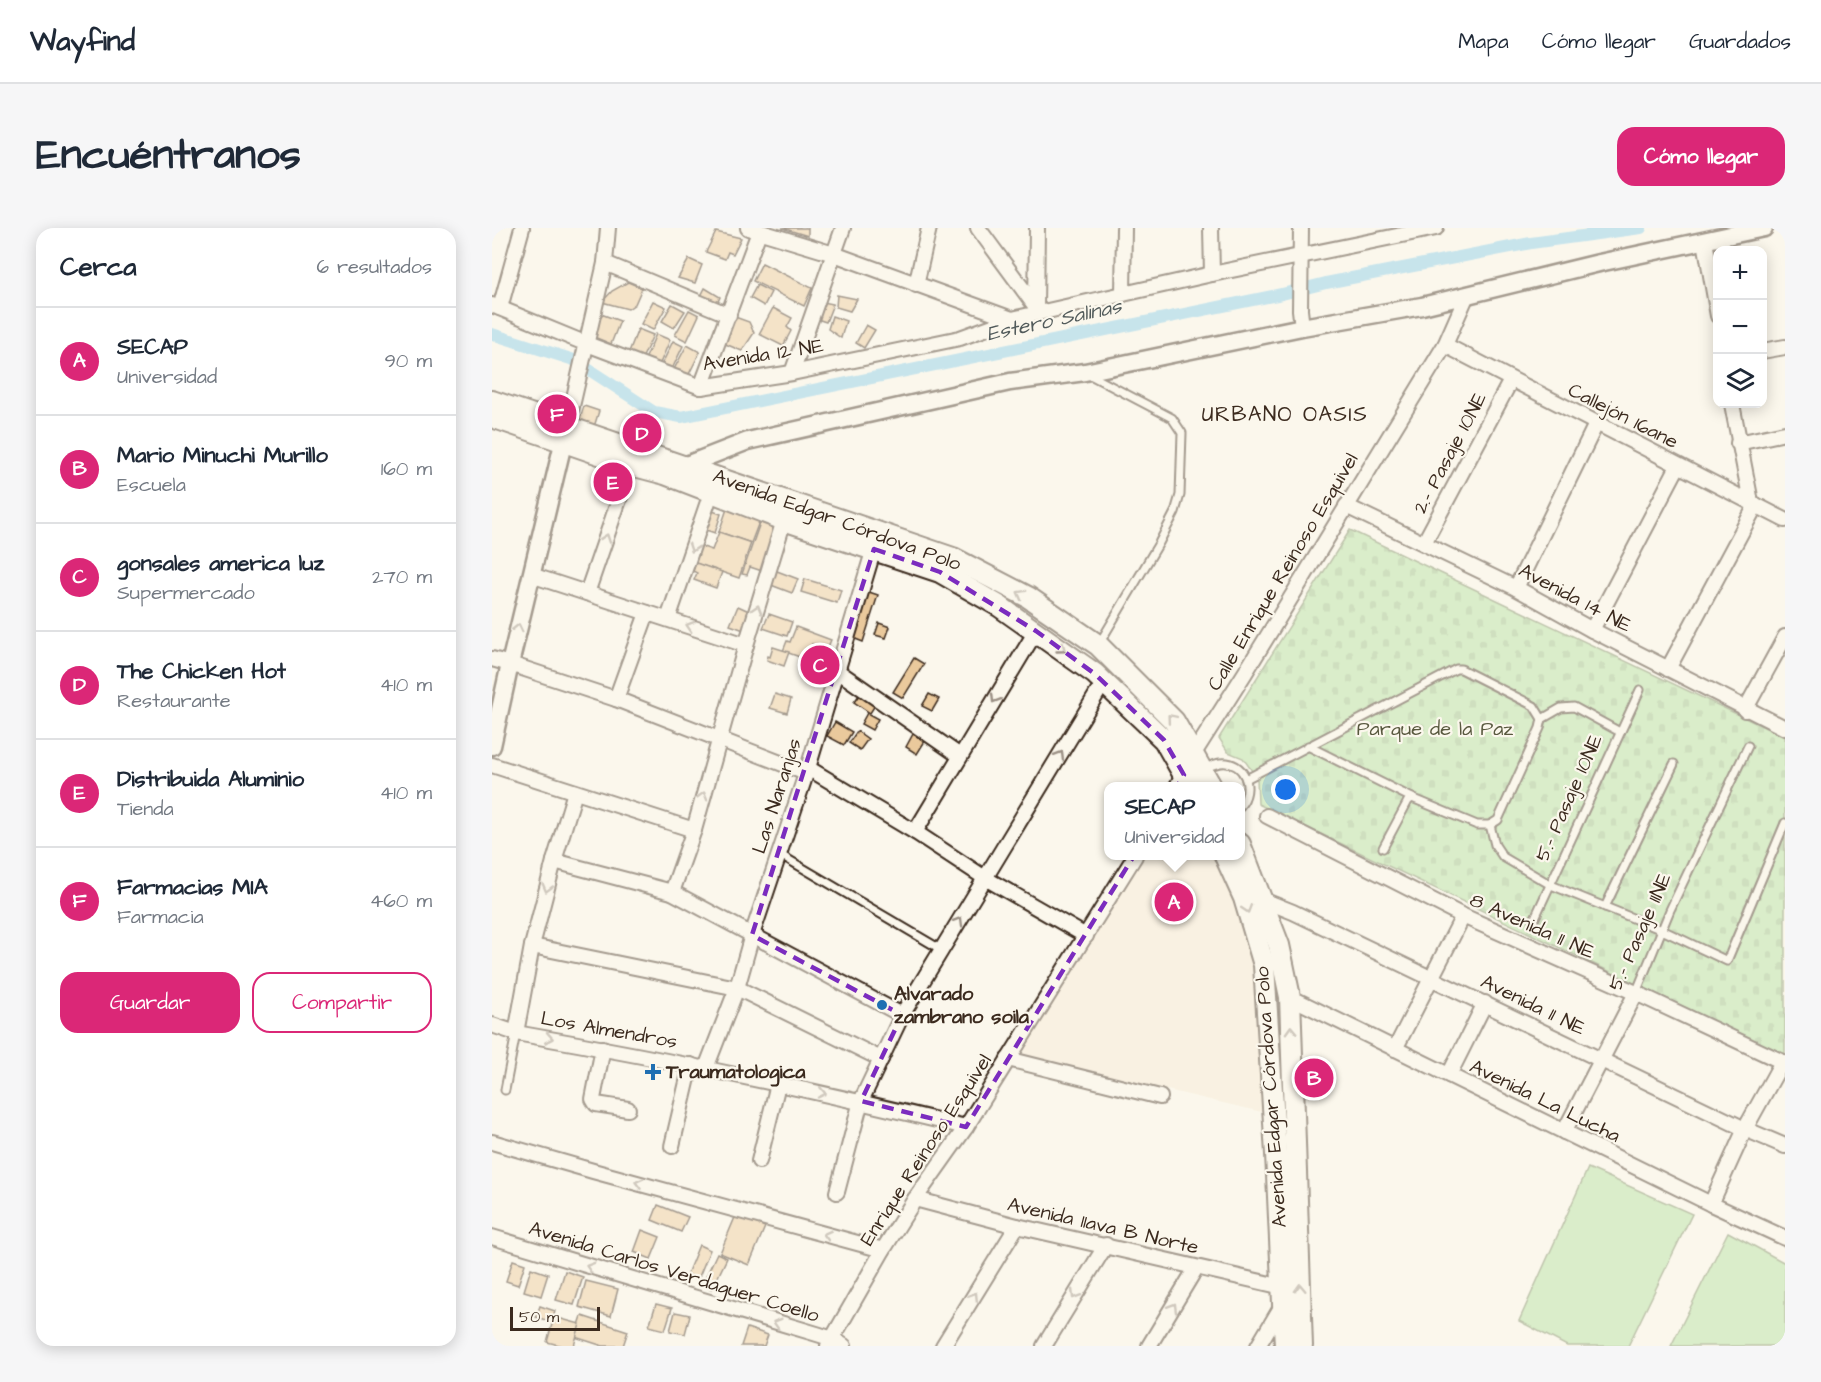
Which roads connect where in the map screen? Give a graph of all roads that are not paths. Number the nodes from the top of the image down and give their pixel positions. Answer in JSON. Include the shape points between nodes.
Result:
{"nodes":[{"id":1,"x":522,"y":228,"type":"edge"},
{"id":2,"x":608,"y":228,"type":"edge"},
{"id":3,"x":843,"y":228,"type":"edge"},
{"id":4,"x":929,"y":228,"type":"edge"},
{"id":5,"x":978,"y":228,"type":"edge"},
{"id":6,"x":1037,"y":228,"type":"edge"},
{"id":7,"x":1124,"y":228,"type":"edge"},
{"id":8,"x":1211,"y":228,"type":"edge"},
{"id":9,"x":1301,"y":228,"type":"edge"},
{"id":10,"x":1436,"y":228,"type":"edge"},
{"id":11,"x":1764,"y":228,"type":"edge"},
{"id":12,"x":763,"y":231,"type":"edge"},
{"id":13,"x":1384,"y":233,"type":"edge"},
{"id":14,"x":1705,"y":241,"type":"junction"},
{"id":15,"x":834,"y":254,"type":"junction"},
{"id":16,"x":605,"y":262,"type":"junction"},
{"id":17,"x":1301,"y":262,"type":"junction"},
{"id":18,"x":1212,"y":274,"type":"junction"},
{"id":19,"x":916,"y":285,"type":"junction"},
{"id":20,"x":1123,"y":294,"type":"junction"},
{"id":21,"x":1467,"y":295,"type":"junction"},
{"id":22,"x":1715,"y":300,"type":"edge"},
{"id":23,"x":496,"y":307,"type":"edge"},
{"id":24,"x":1036,"y":311,"type":"junction"},
{"id":25,"x":729,"y":315,"type":"junction"},
{"id":26,"x":1012,"y":319,"type":"junction"},
{"id":27,"x":1301,"y":319,"type":"junction"},
{"id":28,"x":1445,"y":345,"type":"junction"},
{"id":29,"x":1785,"y":346,"type":"edge"},
{"id":30,"x":586,"y":350,"type":"junction"},
{"id":31,"x":1767,"y":350,"type":"edge"},
{"id":32,"x":1085,"y":372,"type":"junction"},
{"id":33,"x":792,"y":373,"type":"junction"},
{"id":34,"x":1511,"y":380,"type":"junction"},
{"id":35,"x":701,"y":387,"type":"junction"},
{"id":36,"x":492,"y":401,"type":"edge"},
{"id":37,"x":1733,"y":408,"type":"edge"},
{"id":38,"x":492,"y":417,"type":"edge"},
{"id":39,"x":1596,"y":424,"type":"junction"},
{"id":40,"x":1785,"y":433,"type":"edge"},
{"id":41,"x":565,"y":435,"type":"junction"},
{"id":42,"x":1738,"y":443,"type":"junction"},
{"id":43,"x":631,"y":465,"type":"junction"},
{"id":44,"x":685,"y":466,"type":"junction"},
{"id":45,"x":1678,"y":466,"type":"junction"},
{"id":46,"x":665,"y":474,"type":"junction"},
{"id":47,"x":711,"y":493,"type":"junction"},
{"id":48,"x":1753,"y":504,"type":"junction"},
{"id":49,"x":1346,"y":506,"type":"junction"},
{"id":50,"x":784,"y":520,"type":"junction"},
{"id":51,"x":1785,"y":520,"type":"edge"},
{"id":52,"x":877,"y":541,"type":"junction"},
{"id":53,"x":1424,"y":543,"type":"junction"},
{"id":54,"x":531,"y":575,"type":"junction"},
{"id":55,"x":1516,"y":588,"type":"junction"},
{"id":56,"x":587,"y":593,"type":"junction"},
{"id":57,"x":647,"y":613,"type":"junction"},
{"id":58,"x":668,"y":619,"type":"junction"},
{"id":59,"x":1592,"y":630,"type":"junction"},
{"id":60,"x":1036,"y":631,"type":"junction"},
{"id":61,"x":1785,"y":637,"type":"edge"},
{"id":62,"x":746,"y":645,"type":"junction"},
{"id":63,"x":1098,"y":645,"type":"junction"},
{"id":64,"x":492,"y":659,"type":"edge"},
{"id":65,"x":510,"y":664,"type":"junction"},
{"id":66,"x":1668,"y":669,"type":"junction"},
{"id":67,"x":836,"y":670,"type":"junction"},
{"id":68,"x":1104,"y":682,"type":"junction"},
{"id":69,"x":1640,"y":690,"type":"dead end"},
{"id":70,"x":615,"y":699,"type":"junction"},
{"id":71,"x":1746,"y":710,"type":"junction"},
{"id":72,"x":1542,"y":719,"type":"junction"},
{"id":73,"x":1785,"y":728,"type":"edge"},
{"id":74,"x":1620,"y":732,"type":"junction"},
{"id":75,"x":719,"y":740,"type":"junction"},
{"id":76,"x":492,"y":746,"type":"edge"},
{"id":77,"x":1308,"y":746,"type":"junction"},
{"id":78,"x":1748,"y":746,"type":"dead end"},
{"id":79,"x":960,"y":756,"type":"junction"},
{"id":80,"x":1674,"y":764,"type":"dead end"},
{"id":81,"x":492,"y":765,"type":"edge"},
{"id":82,"x":807,"y":771,"type":"junction"},
{"id":83,"x":1193,"y":776,"type":"edge"},
{"id":84,"x":1246,"y":779,"type":"junction"},
{"id":85,"x":575,"y":792,"type":"junction"},
{"id":86,"x":1245,"y":797,"type":"edge"},
{"id":87,"x":1412,"y":798,"type":"junction"},
{"id":88,"x":1267,"y":816,"type":"dead end"},
{"id":89,"x":1785,"y":823,"type":"edge"},
{"id":90,"x":1490,"y":825,"type":"junction"},
{"id":91,"x":693,"y":830,"type":"junction"},
{"id":92,"x":915,"y":832,"type":"junction"},
{"id":93,"x":1383,"y":848,"type":"dead end"},
{"id":94,"x":779,"y":854,"type":"junction"},
{"id":95,"x":1245,"y":856,"type":"edge"},
{"id":96,"x":1132,"y":860,"type":"edge"},
{"id":97,"x":1227,"y":860,"type":"edge"},
{"id":98,"x":554,"y":861,"type":"junction"},
{"id":99,"x":985,"y":878,"type":"junction"},
{"id":100,"x":1551,"y":885,"type":"junction"},
{"id":101,"x":672,"y":892,"type":"junction"},
{"id":102,"x":1263,"y":900,"type":"junction"},
{"id":103,"x":1605,"y":907,"type":"junction"},
{"id":104,"x":1463,"y":916,"type":"junction"},
{"id":105,"x":1533,"y":922,"type":"dead end"},
{"id":106,"x":1662,"y":930,"type":"junction"},
{"id":107,"x":752,"y":935,"type":"junction"},
{"id":108,"x":1086,"y":936,"type":"junction"},
{"id":109,"x":532,"y":946,"type":"junction"},
{"id":110,"x":942,"y":950,"type":"junction"},
{"id":111,"x":1431,"y":978,"type":"junction"},
{"id":112,"x":737,"y":988,"type":"junction"},
{"id":113,"x":1635,"y":993,"type":"junction"},
{"id":114,"x":1290,"y":997,"type":"junction"},
{"id":115,"x":1485,"y":1003,"type":"junction"},
{"id":116,"x":902,"y":1015,"type":"junction"},
{"id":117,"x":492,"y":1025,"type":"edge"},
{"id":118,"x":516,"y":1033,"type":"junction"},
{"id":119,"x":603,"y":1048,"type":"junction"},
{"id":120,"x":1395,"y":1049,"type":"junction"},
{"id":121,"x":881,"y":1059,"type":"junction"},
{"id":122,"x":1008,"y":1059,"type":"junction"},
{"id":123,"x":1602,"y":1059,"type":"junction"},
{"id":124,"x":1784,"y":1063,"type":"edge"},
{"id":125,"x":691,"y":1065,"type":"junction"},
{"id":126,"x":706,"y":1068,"type":"junction"},
{"id":127,"x":1449,"y":1075,"type":"junction"},
{"id":128,"x":778,"y":1084,"type":"junction"},
{"id":129,"x":505,"y":1090,"type":"dead end"},
{"id":130,"x":1160,"y":1097,"type":"dead end"},
{"id":131,"x":861,"y":1101,"type":"junction"},
{"id":132,"x":628,"y":1109,"type":"dead end"},
{"id":133,"x":966,"y":1127,"type":"junction"},
{"id":134,"x":1745,"y":1129,"type":"junction"},
{"id":135,"x":1564,"y":1132,"type":"junction"},
{"id":136,"x":492,"y":1142,"type":"edge"},
{"id":137,"x":672,"y":1146,"type":"dead end"},
{"id":138,"x":1785,"y":1146,"type":"edge"},
{"id":139,"x":759,"y":1161,"type":"dead end"},
{"id":140,"x":837,"y":1192,"type":"dead end"},
{"id":141,"x":915,"y":1199,"type":"junction"},
{"id":142,"x":1711,"y":1204,"type":"junction"},
{"id":143,"x":1017,"y":1226,"type":"junction"},
{"id":144,"x":492,"y":1238,"type":"edge"},
{"id":145,"x":1785,"y":1238,"type":"edge"},
{"id":146,"x":1106,"y":1245,"type":"junction"},
{"id":147,"x":883,"y":1250,"type":"junction"},
{"id":148,"x":1196,"y":1268,"type":"junction"},
{"id":149,"x":1283,"y":1294,"type":"junction"},
{"id":150,"x":835,"y":1344,"type":"edge"},
{"id":151,"x":943,"y":1346,"type":"edge"},
{"id":152,"x":1044,"y":1346,"type":"edge"},
{"id":153,"x":1149,"y":1346,"type":"edge"},
{"id":154,"x":1258,"y":1346,"type":"edge"},
{"id":155,"x":1285,"y":1346,"type":"edge"},
{"id":156,"x":1302,"y":1346,"type":"edge"}],
"edges":[{"from":1,"to":23,"type":"street"},
{"from":2,"to":16,"type":"street"},
{"from":3,"to":15,"type":"street"},
{"from":4,"to":19,"type":"street"},
{"from":5,"to":24,"type":"street"},
{"from":6,"to":24,"type":"street"},
{"from":7,"to":20,"type":"street"},
{"from":8,"to":18,"type":"street"},
{"from":9,"to":17,"type":"street"},
{"from":10,"to":13,"type":"street"},
{"from":11,"to":14,"type":"street"},
{"from":12,"to":15,"type":"street"},
{"from":12,"to":25,"type":"street"},
{"from":13,"to":17,"type":"street"},
{"from":14,"to":21,"type":"street"},
{"from":14,"to":22,"type":"street"},
{"from":15,"to":19,"type":"street"},
{"from":15,"to":33,"type":"street"},
{"from":16,"to":25,"type":"street"},
{"from":16,"to":30,"type":"street"},
{"from":17,"to":18,"type":"street"},
{"from":17,"to":27,"type":"street"},
{"from":18,"to":20,"type":"street"},
{"from":19,"to":26,"type":"street"},
{"from":20,"to":24,"type":"street","name":"Avenida 12 NE"},
{"from":21,"to":27,"type":"street","via":[[1422,306]]},
{"from":21,"to":28,"type":"street","name":"Calle Enrique Reinoso Esquivel"},
{"from":23,"to":30,"type":"street","name":"Avenida 12 NE"},
{"from":24,"to":26,"type":"street","name":"Avenida 12 NE"},
{"from":25,"to":35,"type":"street"},
{"from":26,"to":33,"type":"street","name":"Avenida 12 NE","via":[[960,338]]},
{"from":27,"to":32,"type":"street"},
{"from":28,"to":34,"type":"street","name":"Callejón 16ane"},
{"from":28,"to":49,"type":"street","name":"Calle Enrique Reinoso Esquivel"},
{"from":29,"to":31,"type":"street"},
{"from":30,"to":35,"type":"street","name":"Avenida 12 NE"},
{"from":30,"to":41,"type":"street"},
{"from":32,"to":44,"type":"street","via":[[1010,381],[748,441]]},
{"from":32,"to":63,"type":"lane","via":[[1172,418],[1182,433],[1180,495],[1175,512]]},
{"from":33,"to":35,"type":"street","name":"Avenida 12 NE"},
{"from":34,"to":39,"type":"street","name":"Callejón 16ane"},
{"from":34,"to":53,"type":"street","name":"2.- Pasaje 10NE"},
{"from":36,"to":41,"type":"main road","name":"Avenida Edgar Córdova Polo"},
{"from":37,"to":42,"type":"street"},
{"from":38,"to":41,"type":"main road","name":"Avenida Edgar Córdova Polo"},
{"from":39,"to":45,"type":"street","name":"Callejón 16ane"},
{"from":39,"to":55,"type":"street"},
{"from":40,"to":42,"type":"street"},
{"from":41,"to":43,"type":"main road","name":"Avenida Edgar Córdova Polo"},
{"from":41,"to":44,"type":"main road","name":"Avenida Edgar Córdova Polo"},
{"from":41,"to":54,"type":"street"},
{"from":42,"to":48,"type":"street"},
{"from":43,"to":46,"type":"main road","name":"Avenida Edgar Córdova Polo"},
{"from":56,"to":43,"type":"street","one_way":true},
{"from":44,"to":46,"type":"street"},
{"from":44,"to":52,"type":"main road","name":"Avenida Edgar Córdova Polo"},
{"from":45,"to":48,"type":"street","name":"Callejón 16ane"},
{"from":45,"to":59,"type":"street"},
{"from":46,"to":47,"type":"main road","name":"Avenida Edgar Córdova Polo"},
{"from":47,"to":50,"type":"main road","name":"Avenida Edgar Córdova Polo"},
{"from":47,"to":58,"type":"street","one_way":true},
{"from":48,"to":51,"type":"street","name":"Callejón 16ane"},
{"from":48,"to":66,"type":"street"},
{"from":49,"to":53,"type":"street","name":"Avenida 14 NE"},
{"from":49,"to":83,"type":"street","name":"Calle Enrique Reinoso Esquivel","via":[[1251,663]]},
{"from":50,"to":52,"type":"main road","name":"Avenida Edgar Córdova Polo"},
{"from":62,"to":50,"type":"street","one_way":true},
{"from":52,"to":60,"type":"main road","name":"Avenida Edgar Córdova Polo","via":[[940,572]]},
{"from":63,"to":52,"type":"main road","name":"Avenida Edgar Córdova Polo","one_way":true,"via":[[1028,597],[953,558]]},
{"from":52,"to":67,"type":"street","name":"Las Naranjas"},
{"from":53,"to":55,"type":"street","name":"Avenida 14 NE"},
{"from":54,"to":56,"type":"street"},
{"from":65,"to":54,"type":"street","one_way":true},
{"from":55,"to":59,"type":"street","name":"Avenida 14 NE"},
{"from":56,"to":57,"type":"street"},
{"from":57,"to":58,"type":"street"},
{"from":57,"to":70,"type":"street"},
{"from":62,"to":58,"type":"street","one_way":true},
{"from":59,"to":66,"type":"street","name":"Avenida 14 NE"},
{"from":60,"to":68,"type":"main road","name":"Avenida Edgar Córdova Polo","one_way":true},
{"from":60,"to":79,"type":"street","one_way":true},
{"from":61,"to":71,"type":"street"},
{"from":62,"to":75,"type":"street"},
{"from":83,"to":63,"type":"main road","name":"Avenida Edgar Córdova Polo","one_way":true,"via":[[1174,721]]},
{"from":64,"to":65,"type":"street"},
{"from":65,"to":70,"type":"street"},
{"from":65,"to":76,"type":"street"},
{"from":66,"to":71,"type":"street","name":"Avenida 14 NE"},
{"from":67,"to":79,"type":"street"},
{"from":67,"to":82,"type":"street","name":"Las Naranjas"},
{"from":68,"to":83,"type":"main road","name":"Avenida Edgar Córdova Polo","via":[[1164,741]]},
{"from":99,"to":68,"type":"street","one_way":true},
{"from":69,"to":74,"type":"lane","name":"5.- Pasaje 10NE"},
{"from":70,"to":75,"type":"street"},
{"from":71,"to":73,"type":"street","name":"Avenida 14 NE"},
{"from":72,"to":74,"type":"lane","via":[[1561,708],[1574,707]]},
{"from":72,"to":77,"type":"lane","via":[[1534,706],[1456,669]]},
{"from":72,"to":90,"type":"lane","via":[[1498,820]]},
{"from":74,"to":100,"type":"lane","name":"5.- Pasaje 10NE"},
{"from":75,"to":82,"type":"street"},
{"from":91,"to":75,"type":"street","one_way":true},
{"from":77,"to":84,"type":"lane"},
{"from":77,"to":87,"type":"lane"},
{"from":78,"to":106,"type":"lane","name":"5.- Pasaje 11NE"},
{"from":79,"to":92,"type":"street"},
{"from":80,"to":103,"type":"lane"},
{"from":81,"to":85,"type":"street"},
{"from":82,"to":92,"type":"street"},
{"from":82,"to":94,"type":"street","name":"Las Naranjas"},
{"from":83,"to":84,"type":"lane","via":[[1229,763]]},
{"from":84,"to":86,"type":"lane"},
{"from":85,"to":91,"type":"street"},
{"from":85,"to":98,"type":"street"},
{"from":87,"to":90,"type":"lane","via":[[1477,825]]},
{"from":87,"to":93,"type":"lane"},
{"from":88,"to":104,"type":"street","name":"8 Avenida 11 NE"},
{"from":89,"to":106,"type":"lane","via":[[1727,961]]},
{"from":90,"to":100,"type":"lane","via":[[1503,857]]},
{"from":91,"to":101,"type":"street"},
{"from":92,"to":99,"type":"street"},
{"from":94,"to":107,"type":"street","name":"Las Naranjas"},
{"from":94,"to":110,"type":"lane"},
{"from":95,"to":102,"type":"main road","name":"Avenida Edgar Córdova Polo"},
{"from":96,"to":108,"type":"street","name":"Enrique Reinoso Esquivel"},
{"from":97,"to":149,"type":"main road","name":"Avenida Edgar Córdova Polo","one_way":true,"via":[[1244,898],[1264,964]]},
{"from":98,"to":101,"type":"street"},
{"from":98,"to":109,"type":"street","one_way":true},
{"from":99,"to":108,"type":"street"},
{"from":110,"to":99,"type":"street","one_way":true},
{"from":100,"to":103,"type":"lane"},
{"from":100,"to":105,"type":"lane","name":"5.- Pasaje 10NE"},
{"from":101,"to":107,"type":"street"},
{"from":102,"to":111,"type":"street","name":"Avenida 11 NE"},
{"from":102,"to":114,"type":"main road","name":"Avenida Edgar Córdova Polo","via":[[1279,945]]},
{"from":103,"to":106,"type":"lane"},
{"from":104,"to":111,"type":"street"},
{"from":104,"to":113,"type":"street","name":"8 Avenida 11 NE"},
{"from":106,"to":113,"type":"lane","name":"5.- Pasaje 11NE"},
{"from":107,"to":112,"type":"street","name":"Las Naranjas"},
{"from":107,"to":116,"type":"street"},
{"from":108,"to":122,"type":"street","name":"Enrique Reinoso Esquivel"},
{"from":109,"to":112,"type":"street"},
{"from":109,"to":118,"type":"street"},
{"from":110,"to":116,"type":"street"},
{"from":111,"to":115,"type":"street","name":"Avenida 11 NE"},
{"from":111,"to":120,"type":"street"},
{"from":112,"to":121,"type":"street"},
{"from":112,"to":126,"type":"street","name":"Las Naranjas"},
{"from":113,"to":123,"type":"street","name":"5.- Pasaje 11NE"},
{"from":113,"to":124,"type":"street","name":"8 Avenida 11 NE"},
{"from":114,"to":120,"type":"street","name":"Avenida La Lucha"},
{"from":156,"to":114,"type":"main road","name":"Avenida Edgar Córdova Polo","one_way":true},
{"from":115,"to":123,"type":"street","name":"Avenida 11 NE"},
{"from":115,"to":127,"type":"street"},
{"from":116,"to":121,"type":"street"},
{"from":117,"to":118,"type":"street","name":"Los Almendros"},
{"from":118,"to":119,"type":"street","name":"Los Almendros","one_way":true},
{"from":118,"to":129,"type":"lane"},
{"from":119,"to":125,"type":"street","name":"Los Almendros"},
{"from":119,"to":132,"type":"street","via":[[594,1102]]},
{"from":120,"to":127,"type":"street","name":"Avenida La Lucha"},
{"from":121,"to":131,"type":"street"},
{"from":122,"to":130,"type":"street"},
{"from":122,"to":133,"type":"street","name":"Enrique Reinoso Esquivel"},
{"from":123,"to":134,"type":"street","name":"Avenida 11 NE"},
{"from":123,"to":135,"type":"street","name":"5.- Pasaje 11NE"},
{"from":124,"to":134,"type":"street"},
{"from":125,"to":126,"type":"street","name":"Los Almendros"},
{"from":125,"to":137,"type":"street"},
{"from":126,"to":128,"type":"street","name":"Los Almendros"},
{"from":127,"to":135,"type":"street","name":"Avenida La Lucha"},
{"from":128,"to":131,"type":"street","name":"Los Almendros","one_way":true},
{"from":128,"to":139,"type":"street"},
{"from":131,"to":133,"type":"street","name":"Los Almendros"},
{"from":131,"to":140,"type":"street"},
{"from":133,"to":141,"type":"street","name":"Enrique Reinoso Esquivel"},
{"from":134,"to":138,"type":"street","name":"Avenida 11 NE"},
{"from":134,"to":142,"type":"street"},
{"from":135,"to":142,"type":"street","name":"Avenida La Lucha"},
{"from":147,"to":136,"type":"street","one_way":true},
{"from":141,"to":143,"type":"street","name":"Avenida 11ava B Norte"},
{"from":141,"to":147,"type":"street","name":"Enrique Reinoso Esquivel"},
{"from":142,"to":145,"type":"street","name":"Avenida La Lucha"},
{"from":143,"to":146,"type":"street","name":"Avenida 11ava B Norte"},
{"from":151,"to":143,"type":"street","one_way":true},
{"from":150,"to":144,"type":"street","name":"Avenida Carlos Verdaguer Coello","one_way":true},
{"from":146,"to":148,"type":"street","name":"Avenida 11ava B Norte"},
{"from":146,"to":152,"type":"street","one_way":true},
{"from":147,"to":150,"type":"street","name":"Enrique Reinoso Esquivel"},
{"from":148,"to":149,"type":"street","name":"Avenida 11ava B Norte"},
{"from":153,"to":148,"type":"street","one_way":true},
{"from":149,"to":154,"type":"street"},
{"from":149,"to":155,"type":"main road","name":"Avenida Edgar Córdova Polo"}]}
